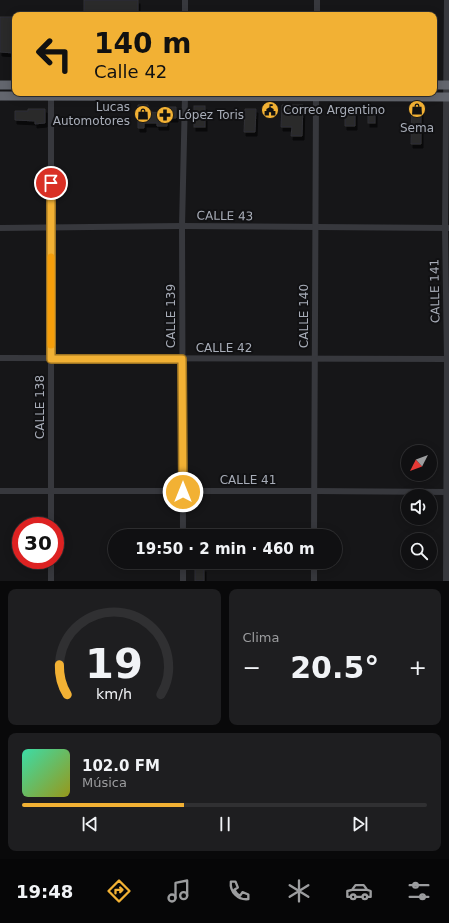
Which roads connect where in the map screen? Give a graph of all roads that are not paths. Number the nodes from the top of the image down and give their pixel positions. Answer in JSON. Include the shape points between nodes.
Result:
{"nodes":[{"id":1,"x":185,"y":0,"type":"edge"},
{"id":2,"x":317,"y":0,"type":"edge"},
{"id":3,"x":447,"y":0,"type":"edge"},
{"id":4,"x":185,"y":12,"type":"edge"},
{"id":5,"x":317,"y":12,"type":"edge"},
{"id":6,"x":0,"y":85,"type":"edge"},
{"id":7,"x":12,"y":85,"type":"edge"},
{"id":8,"x":437,"y":85,"type":"edge"},
{"id":9,"x":448,"y":85,"type":"edge"},
{"id":10,"x":0,"y":96,"type":"edge"},
{"id":11,"x":51,"y":96,"type":"junction"},
{"id":12,"x":185,"y":96,"type":"junction"},
{"id":13,"x":316,"y":96,"type":"junction"},
{"id":14,"x":448,"y":97,"type":"edge"},
{"id":15,"x":182,"y":226,"type":"junction"},
{"id":16,"x":50,"y":227,"type":"junction"},
{"id":17,"x":0,"y":228,"type":"edge"},
{"id":18,"x":315,"y":228,"type":"junction"},
{"id":19,"x":447,"y":228,"type":"edge"},
{"id":20,"x":0,"y":358,"type":"edge"},
{"id":21,"x":315,"y":358,"type":"junction"},
{"id":22,"x":51,"y":359,"type":"junction"},
{"id":23,"x":182,"y":359,"type":"junction"},
{"id":24,"x":448,"y":359,"type":"edge"},
{"id":25,"x":51,"y":490,"type":"junction"},
{"id":26,"x":0,"y":491,"type":"edge"},
{"id":27,"x":315,"y":491,"type":"junction"},
{"id":28,"x":183,"y":492,"type":"junction"},
{"id":29,"x":448,"y":492,"type":"edge"},
{"id":30,"x":51,"y":517,"type":"edge"},
{"id":31,"x":183,"y":529,"type":"edge"},
{"id":32,"x":314,"y":529,"type":"edge"},
{"id":33,"x":51,"y":569,"type":"edge"},
{"id":34,"x":183,"y":569,"type":"edge"},
{"id":35,"x":314,"y":569,"type":"edge"},
{"id":36,"x":51,"y":581,"type":"edge"},
{"id":37,"x":183,"y":581,"type":"edge"},
{"id":38,"x":314,"y":581,"type":"edge"},
{"id":39,"x":446,"y":581,"type":"edge"}],
"edges":[{"from":1,"to":4,"type":"street"},
{"from":2,"to":5,"type":"street"},
{"from":3,"to":9,"type":"street","name":"CALLE 141"},
{"from":6,"to":7,"type":"highway"},
{"from":8,"to":9,"type":"highway"},
{"from":9,"to":14,"type":"street","name":"CALLE 141"},
{"from":10,"to":11,"type":"highway"},
{"from":11,"to":12,"type":"highway"},
{"from":11,"to":16,"type":"street","name":"CALLE 138"},
{"from":12,"to":13,"type":"highway"},
{"from":12,"to":15,"type":"street","name":"CALLE 139"},
{"from":13,"to":14,"type":"highway"},
{"from":13,"to":18,"type":"street","name":"CALLE 140"},
{"from":14,"to":19,"type":"street","name":"CALLE 141"},
{"from":15,"to":16,"type":"street","name":"CALLE 43"},
{"from":15,"to":18,"type":"street","name":"CALLE 43"},
{"from":15,"to":23,"type":"street","name":"CALLE 139"},
{"from":16,"to":17,"type":"street","name":"CALLE 43"},
{"from":16,"to":22,"type":"street","name":"CALLE 138"},
{"from":18,"to":19,"type":"street","name":"CALLE 43"},
{"from":18,"to":21,"type":"street","name":"CALLE 140"},
{"from":19,"to":24,"type":"street","name":"CALLE 141"},
{"from":20,"to":22,"type":"street","name":"CALLE 42"},
{"from":21,"to":23,"type":"street","name":"CALLE 42"},
{"from":21,"to":24,"type":"street","name":"CALLE 42"},
{"from":21,"to":27,"type":"street","name":"CALLE 140"},
{"from":22,"to":23,"type":"street","name":"CALLE 42"},
{"from":22,"to":25,"type":"street","name":"CALLE 138"},
{"from":23,"to":28,"type":"street","name":"CALLE 139"},
{"from":24,"to":29,"type":"street","name":"CALLE 141"},
{"from":25,"to":26,"type":"street","name":"CALLE 41"},
{"from":25,"to":28,"type":"street","name":"CALLE 41"},
{"from":25,"to":30,"type":"street","name":"CALLE 138"},
{"from":27,"to":28,"type":"street","name":"CALLE 41"},
{"from":27,"to":29,"type":"street","name":"CALLE 41"},
{"from":27,"to":32,"type":"street","name":"CALLE 140"},
{"from":28,"to":31,"type":"street","name":"CALLE 139"},
{"from":29,"to":39,"type":"street","name":"CALLE 141"},
{"from":33,"to":36,"type":"street"},
{"from":34,"to":37,"type":"street"},
{"from":35,"to":38,"type":"street"}]}
